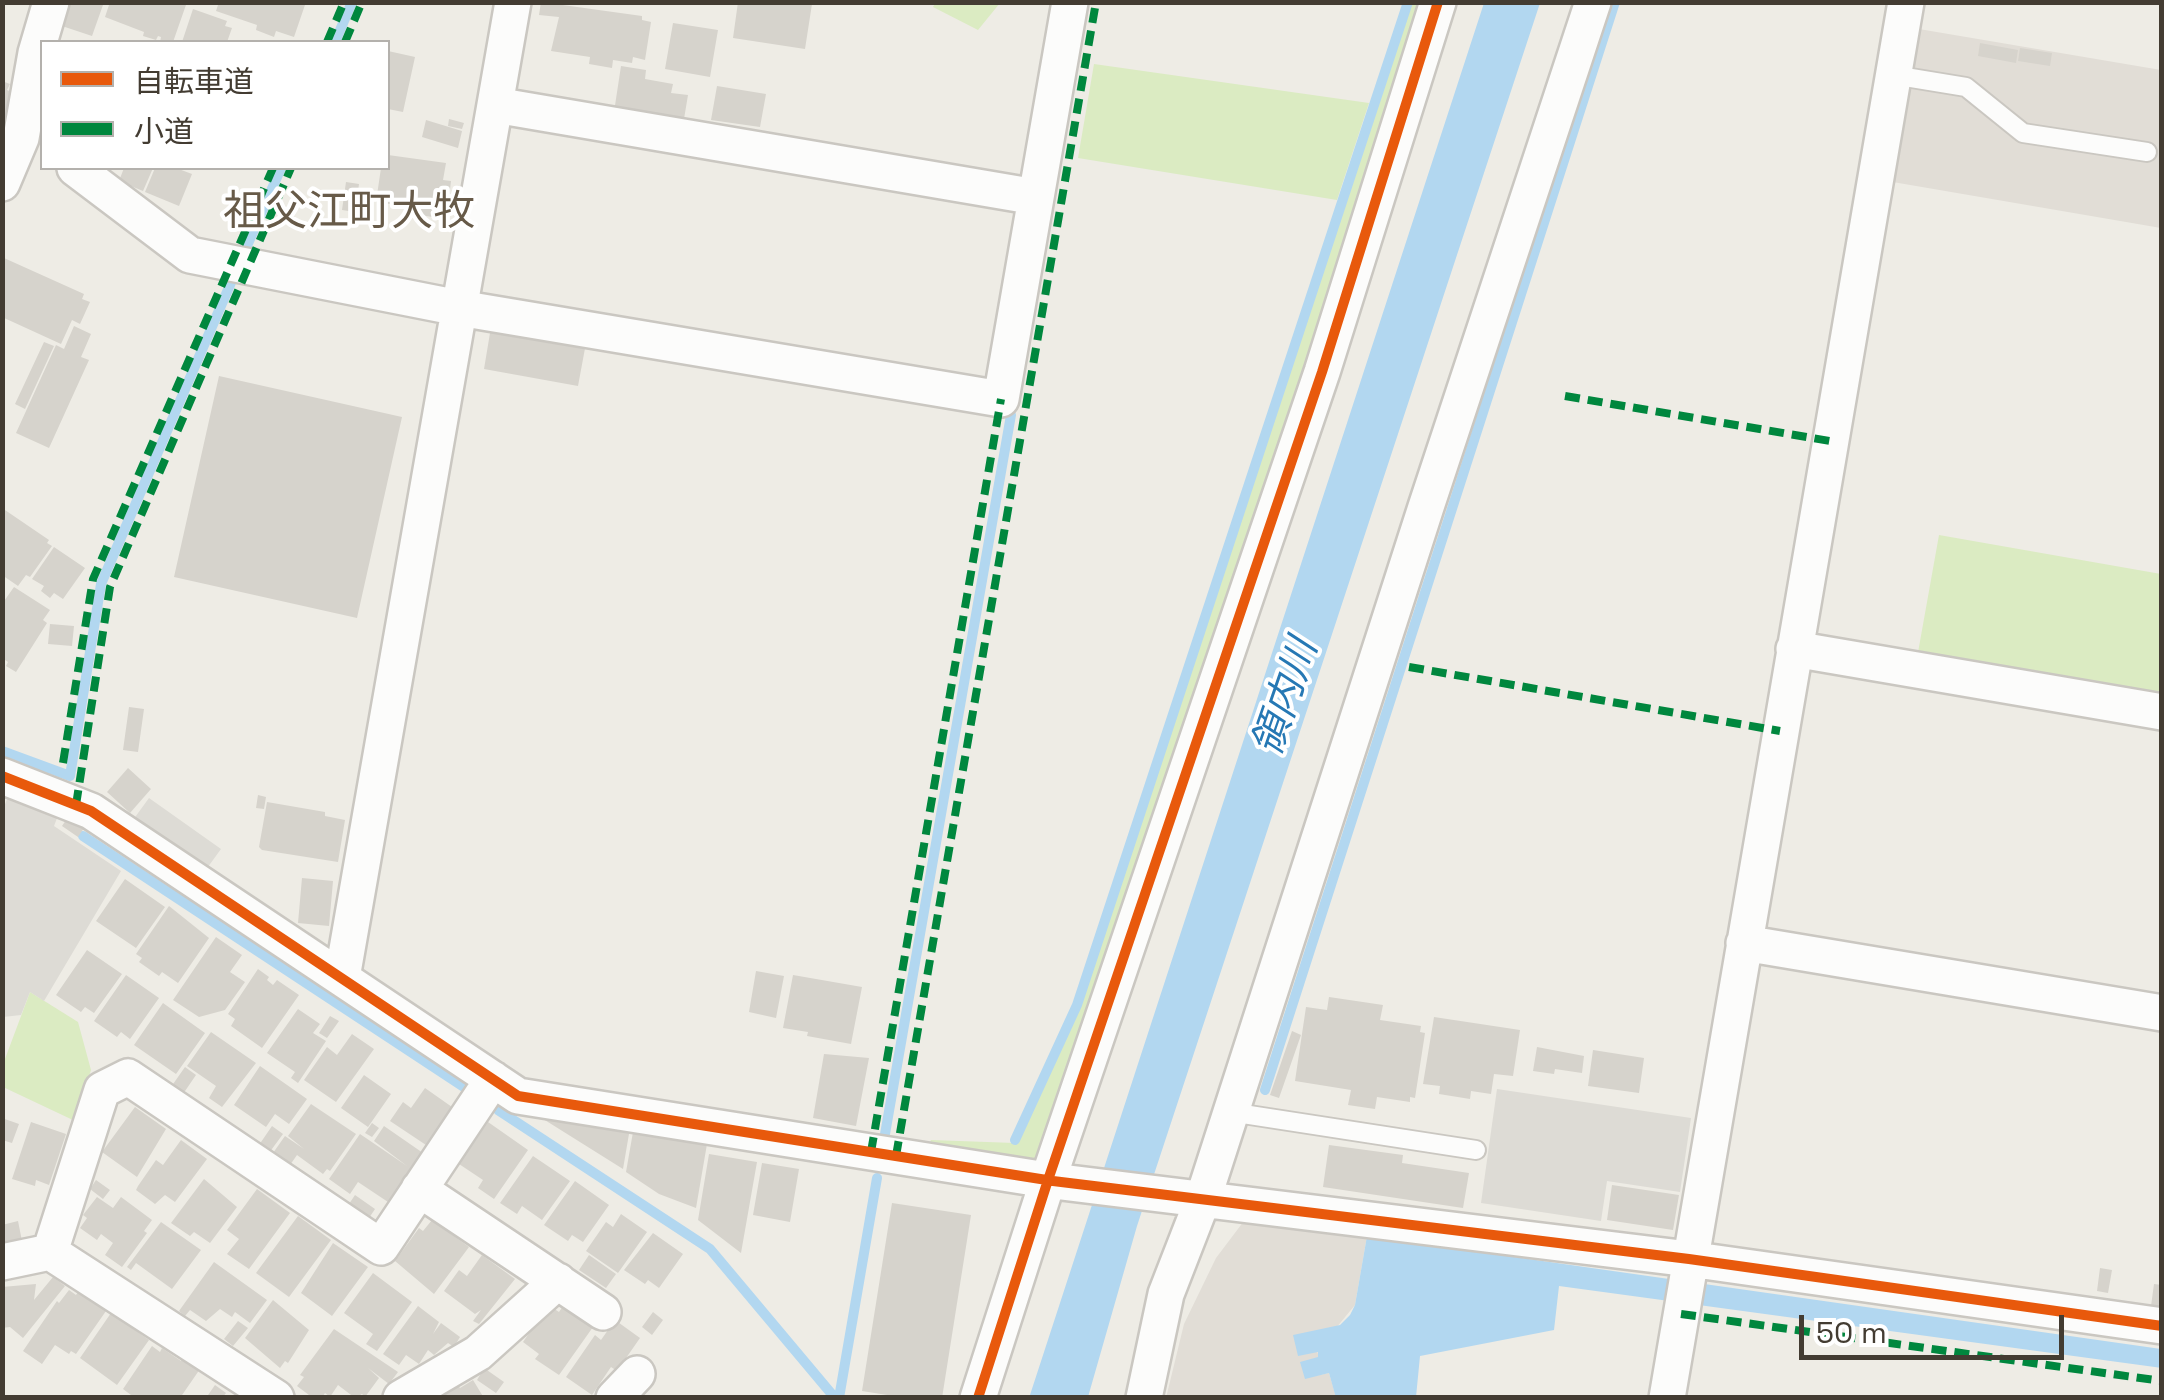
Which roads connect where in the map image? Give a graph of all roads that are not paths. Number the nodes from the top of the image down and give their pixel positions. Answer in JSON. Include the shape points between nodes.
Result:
{"nodes":[{"id":1,"x":52,"y":2,"type":"edge"},
{"id":2,"x":512,"y":2,"type":"edge"},
{"id":3,"x":1070,"y":2,"type":"edge"},
{"id":4,"x":1438,"y":2,"type":"edge"},
{"id":5,"x":1593,"y":2,"type":"edge"},
{"id":6,"x":1906,"y":2,"type":"edge"},
{"id":7,"x":40,"y":40,"type":"edge"},
{"id":8,"x":40,"y":40,"type":"edge"},
{"id":9,"x":1893,"y":76,"type":"junction"},
{"id":10,"x":494,"y":105,"type":"junction"},
{"id":11,"x":32,"y":143,"type":"edge"},
{"id":12,"x":2147,"y":152,"type":"dead end"},
{"id":13,"x":77,"y":170,"type":"edge"},
{"id":14,"x":2,"y":183,"type":"edge"},
{"id":15,"x":1036,"y":197,"type":"junction"},
{"id":16,"x":459,"y":308,"type":"junction"},
{"id":17,"x":1794,"y":649,"type":"junction"},
{"id":18,"x":2162,"y":712,"type":"edge"},
{"id":19,"x":2,"y":776,"type":"edge"},
{"id":20,"x":1744,"y":943,"type":"junction"},
{"id":21,"x":342,"y":978,"type":"junction"},
{"id":22,"x":2162,"y":1012,"type":"edge"},
{"id":23,"x":493,"y":1079,"type":"junction"},
{"id":24,"x":1230,"y":1112,"type":"junction"},
{"id":25,"x":1476,"y":1150,"type":"dead end"},
{"id":26,"x":1051,"y":1181,"type":"junction"},
{"id":27,"x":419,"y":1189,"type":"junction"},
{"id":28,"x":1196,"y":1198,"type":"junction"},
{"id":29,"x":50,"y":1252,"type":"junction"},
{"id":30,"x":2,"y":1262,"type":"edge"},
{"id":31,"x":558,"y":1282,"type":"junction"},
{"id":32,"x":1686,"y":1282,"type":"junction"},
{"id":33,"x":603,"y":1312,"type":"dead end"},
{"id":34,"x":2162,"y":1326,"type":"edge"},
{"id":35,"x":276,"y":1398,"type":"edge"},
{"id":36,"x":401,"y":1398,"type":"edge"},
{"id":37,"x":978,"y":1398,"type":"edge"},
{"id":38,"x":1144,"y":1398,"type":"edge"},
{"id":39,"x":1667,"y":1398,"type":"edge"}],
"edges":[{"from":1,"to":8,"type":"street"},
{"from":2,"to":10,"type":"street"},
{"from":3,"to":15,"type":"street"},
{"from":4,"to":26,"type":"street","via":[[1322,372]]},
{"from":5,"to":24,"type":"street"},
{"from":6,"to":9,"type":"street"},
{"from":7,"to":11,"type":"street"},
{"from":9,"to":12,"type":"lane","via":[[1966,87],[2024,133]]},
{"from":9,"to":17,"type":"street"},
{"from":10,"to":15,"type":"street"},
{"from":10,"to":16,"type":"street"},
{"from":11,"to":14,"type":"street"},
{"from":13,"to":16,"type":"street","via":[[190,255]]},
{"from":15,"to":16,"type":"street","via":[[1001,400]]},
{"from":16,"to":21,"type":"street"},
{"from":17,"to":18,"type":"street"},
{"from":17,"to":20,"type":"street"},
{"from":19,"to":21,"type":"street","via":[[90,811]]},
{"from":20,"to":22,"type":"street"},
{"from":20,"to":32,"type":"street"},
{"from":21,"to":23,"type":"street"},
{"from":23,"to":26,"type":"street","via":[[518,1096]]},
{"from":23,"to":27,"type":"street"},
{"from":24,"to":25,"type":"lane"},
{"from":24,"to":28,"type":"street"},
{"from":26,"to":28,"type":"street"},
{"from":26,"to":37,"type":"street"},
{"from":27,"to":29,"type":"street","via":[[381,1248],[128,1077],[102,1090]]},
{"from":27,"to":31,"type":"street"},
{"from":28,"to":32,"type":"street"},
{"from":28,"to":38,"type":"street"},
{"from":29,"to":30,"type":"street"},
{"from":29,"to":35,"type":"street"},
{"from":31,"to":33,"type":"street"},
{"from":31,"to":36,"type":"street","via":[[478,1353]]},
{"from":32,"to":34,"type":"street"},
{"from":32,"to":39,"type":"street"}]}
